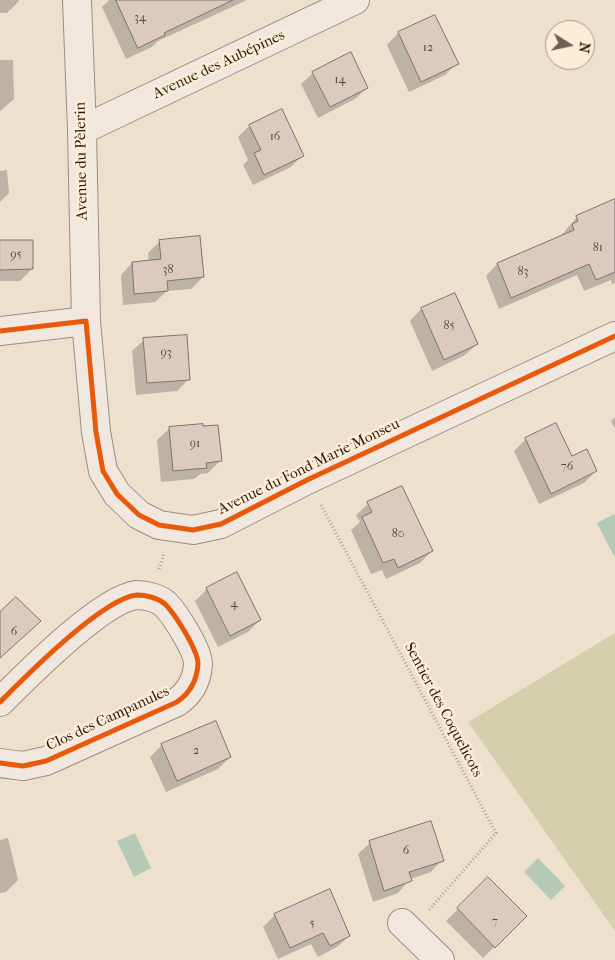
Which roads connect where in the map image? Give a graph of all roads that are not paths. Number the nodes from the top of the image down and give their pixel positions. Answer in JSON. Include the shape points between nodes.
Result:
{"nodes":[{"id":1,"x":77,"y":0,"type":"edge"},
{"id":2,"x":355,"y":0,"type":"edge"},
{"id":3,"x":82,"y":130,"type":"junction"},
{"id":4,"x":86,"y":322,"type":"junction"},
{"id":5,"x":0,"y":330,"type":"edge"},
{"id":6,"x":615,"y":336,"type":"edge"},
{"id":7,"x":0,"y":702,"type":"edge"},
{"id":8,"x":0,"y":763,"type":"edge"},
{"id":9,"x":402,"y":923,"type":"road end"},
{"id":10,"x":440,"y":960,"type":"edge"}],
"edges":[{"from":1,"to":3,"type":"street","name":"Avenue du Pèlerin"},
{"from":2,"to":3,"type":"street","name":"Avenue des Aubépines"},
{"from":3,"to":4,"type":"street","name":"Avenue du Pèlerin"},
{"from":4,"to":5,"type":"street"},
{"from":4,"to":6,"type":"street","name":"Avenue du Fond Marie Monseu","via":[[96,432],[103,471],[117,494],[139,514],[159,525],[193,530],[221,524],[307,480]]},
{"from":7,"to":8,"type":"street","name":"Clos des Campanules","via":[[95,615],[120,600],[136,595],[150,596],[164,604],[178,620],[198,662],[188,694],[176,702],[46,761],[23,766]]},
{"from":9,"to":10,"type":"street"}]}
